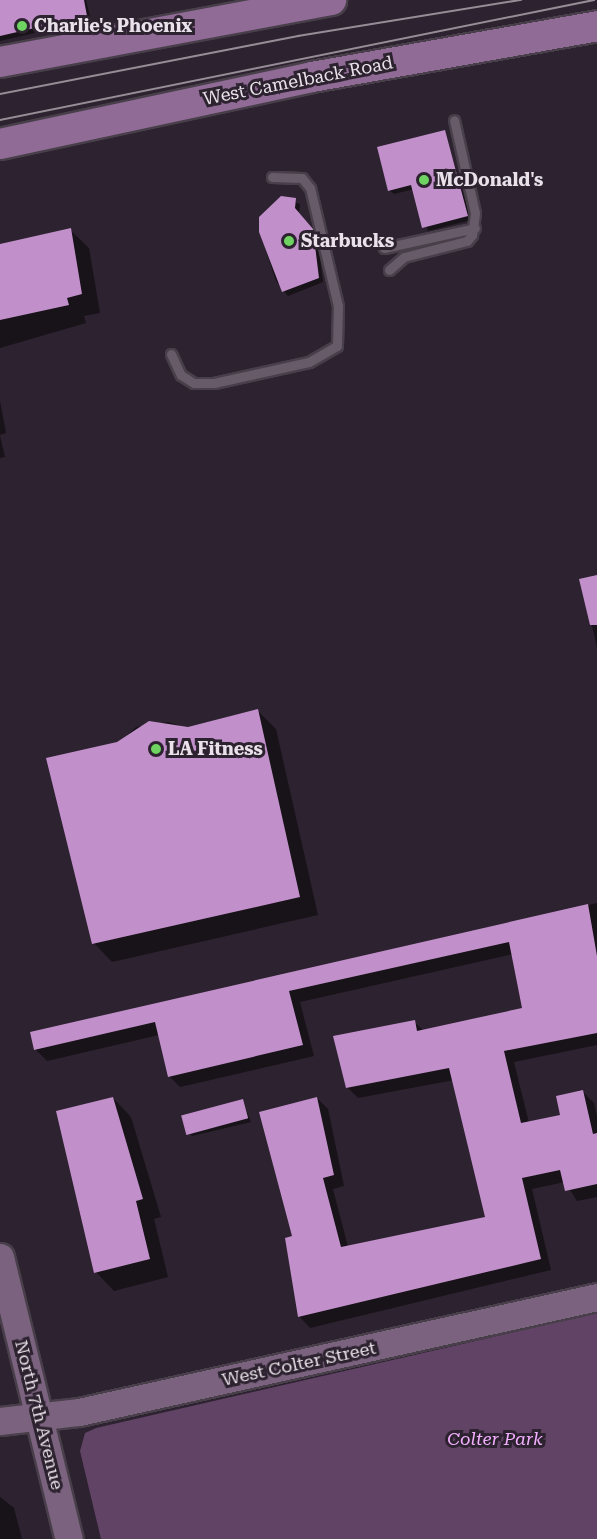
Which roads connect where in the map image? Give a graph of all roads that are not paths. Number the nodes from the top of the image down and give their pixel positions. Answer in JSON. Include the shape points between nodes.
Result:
{"nodes":[{"id":1,"x":332,"y":0,"type":"edge"},
{"id":2,"x":597,"y":26,"type":"edge"},
{"id":3,"x":0,"y":62,"type":"edge"},
{"id":4,"x":454,"y":120,"type":"dead end"},
{"id":5,"x":0,"y":144,"type":"edge"},
{"id":6,"x":272,"y":177,"type":"dead end"},
{"id":7,"x":475,"y":228,"type":"junction"},
{"id":8,"x":384,"y":248,"type":"dead end"},
{"id":9,"x":389,"y":270,"type":"dead end"},
{"id":10,"x":171,"y":354,"type":"dead end"},
{"id":11,"x":0,"y":1257,"type":"edge"},
{"id":12,"x":597,"y":1297,"type":"edge"},
{"id":13,"x":39,"y":1416,"type":"junction"},
{"id":14,"x":0,"y":1420,"type":"edge"},
{"id":15,"x":69,"y":1539,"type":"edge"}],
"edges":[{"from":1,"to":3,"type":"main road"},
{"from":2,"to":5,"type":"main road","name":"West Camelback Road","via":[[312,77]]},
{"from":4,"to":7,"type":"lane"},
{"from":6,"to":10,"type":"lane","via":[[302,178],[310,188],[338,306],[337,346],[309,362],[213,383],[194,383],[181,375]]},
{"from":7,"to":8,"type":"lane"},
{"from":7,"to":9,"type":"lane","via":[[467,241],[404,257]]},
{"from":11,"to":13,"type":"street","name":"North 7th Avenue"},
{"from":12,"to":13,"type":"street","name":"West Colter Street","via":[[79,1412]]},
{"from":13,"to":14,"type":"street","name":"West Colter Street"},
{"from":13,"to":15,"type":"street","name":"North 7th Avenue"}]}
